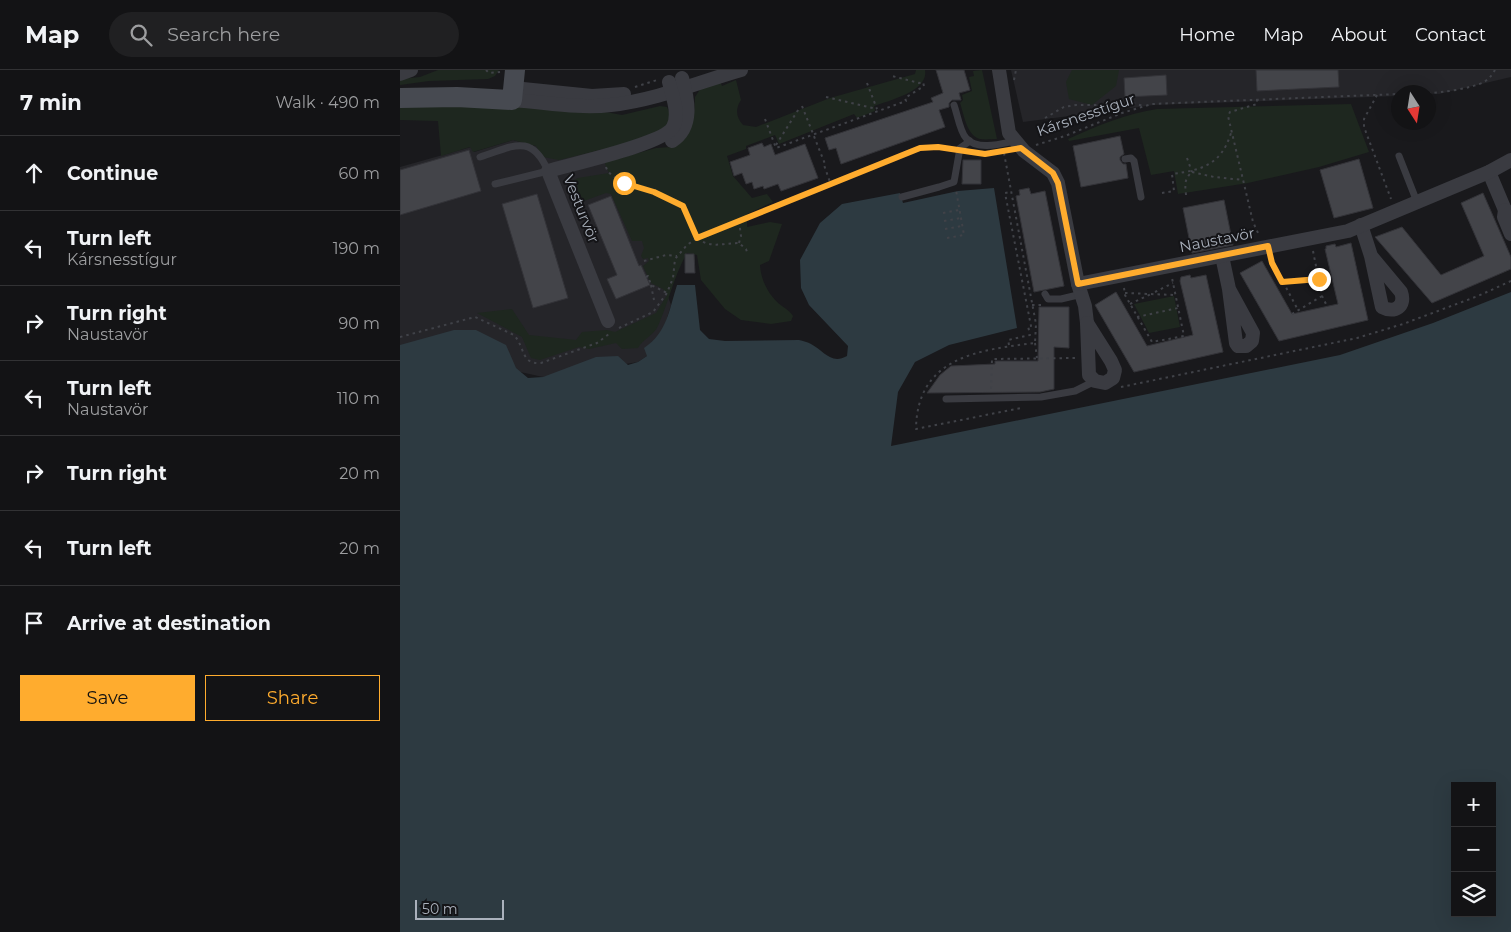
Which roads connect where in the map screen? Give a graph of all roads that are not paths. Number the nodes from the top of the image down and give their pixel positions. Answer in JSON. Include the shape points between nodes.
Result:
{"nodes":[{"id":1,"x":411,"y":70,"type":"edge"},
{"id":2,"x":710,"y":70,"type":"edge"},
{"id":3,"x":741,"y":70,"type":"edge"},
{"id":4,"x":1001,"y":73,"type":"edge"},
{"id":5,"x":400,"y":74,"type":"edge"},
{"id":6,"x":504,"y":82,"type":"edge"},
{"id":7,"x":673,"y":83,"type":"junction"},
{"id":8,"x":400,"y":90,"type":"edge"},
{"id":9,"x":400,"y":98,"type":"edge"},
{"id":10,"x":954,"y":105,"type":"dead end"},
{"id":11,"x":970,"y":142,"type":"junction"},
{"id":12,"x":1018,"y":145,"type":"junction"},
{"id":13,"x":1399,"y":156,"type":"dead end"},
{"id":14,"x":480,"y":157,"type":"dead end"},
{"id":15,"x":1125,"y":159,"type":"dead end"},
{"id":16,"x":1511,"y":160,"type":"edge"},
{"id":17,"x":548,"y":171,"type":"junction"},
{"id":18,"x":1489,"y":172,"type":"junction"},
{"id":19,"x":495,"y":184,"type":"dead end"},
{"id":20,"x":902,"y":197,"type":"dead end"},
{"id":21,"x":1141,"y":197,"type":"dead end"},
{"id":22,"x":1417,"y":202,"type":"junction"},
{"id":23,"x":1508,"y":212,"type":"edge"},
{"id":24,"x":1361,"y":225,"type":"junction"},
{"id":25,"x":1511,"y":234,"type":"edge"},
{"id":26,"x":1222,"y":256,"type":"junction"},
{"id":27,"x":1370,"y":256,"type":"dead end"},
{"id":28,"x":1080,"y":289,"type":"junction"},
{"id":29,"x":1228,"y":289,"type":"dead end"},
{"id":30,"x":1045,"y":294,"type":"dead end"},
{"id":31,"x":1087,"y":323,"type":"junction"},
{"id":32,"x":612,"y":327,"type":"road end"},
{"id":33,"x":1094,"y":381,"type":"junction"},
{"id":34,"x":946,"y":399,"type":"dead end"}],
"edges":[{"from":1,"to":5,"type":"street"},
{"from":2,"to":7,"type":"street"},
{"from":3,"to":7,"type":"street"},
{"from":4,"to":12,"type":"street","via":[[1009,133]]},
{"from":6,"to":7,"type":"street","via":[[594,106],[629,102]]},
{"from":6,"to":8,"type":"street","via":[[419,86]]},
{"from":6,"to":9,"type":"street","via":[[457,97]]},
{"from":7,"to":17,"type":"street","name":"Vesturvör","via":[[688,114],[680,134],[669,142]]},
{"from":10,"to":11,"type":"lane","via":[[964,137]]},
{"from":11,"to":12,"type":"lane"},
{"from":11,"to":20,"type":"lane","via":[[959,150],[954,182]]},
{"from":12,"to":28,"type":"street","via":[[1053,173],[1058,183]]},
{"from":13,"to":22,"type":"lane"},
{"from":14,"to":17,"type":"lane","via":[[526,146],[536,150]]},
{"from":15,"to":21,"type":"lane","via":[[1134,161]]},
{"from":16,"to":18,"type":"street","name":"Naustavör"},
{"from":17,"to":19,"type":"lane"},
{"from":17,"to":32,"type":"street","name":"Vesturvör"},
{"from":18,"to":22,"type":"street","name":"Naustavör"},
{"from":18,"to":23,"type":"street"},
{"from":22,"to":24,"type":"street","name":"Naustavör"},
{"from":23,"to":25,"type":"street","via":[[1504,217]]},
{"from":24,"to":26,"type":"street","name":"Naustavör","via":[[1348,231]]},
{"from":24,"to":27,"type":"street"},
{"from":26,"to":28,"type":"street","name":"Naustavör","via":[[1121,276]]},
{"from":26,"to":29,"type":"street"},
{"from":28,"to":30,"type":"lane","via":[[1053,300]]},
{"from":28,"to":31,"type":"street"},
{"from":31,"to":33,"type":"street","via":[[1090,375]]},
{"from":31,"to":33,"type":"street","via":[[1115,370],[1110,381],[1102,384]]},
{"from":33,"to":34,"type":"lane","via":[[1075,391],[1041,397]]}]}
